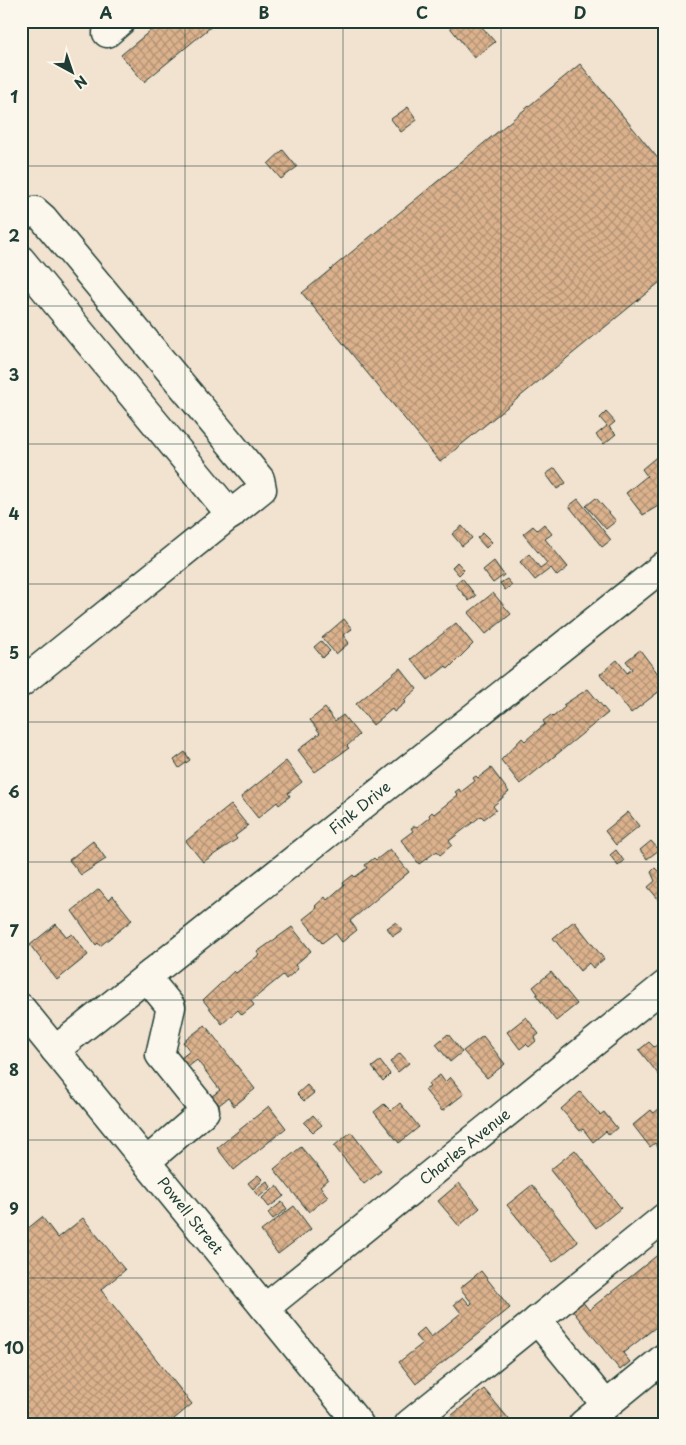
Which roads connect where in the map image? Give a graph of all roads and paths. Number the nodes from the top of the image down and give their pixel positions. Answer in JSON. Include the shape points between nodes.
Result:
{"nodes":[{"id":1,"x":21,"y":217,"type":"edge"},
{"id":2,"x":21,"y":260,"type":"edge"},
{"id":3,"x":230,"y":515,"type":"junction"},
{"id":4,"x":665,"y":565,"type":"edge"},
{"id":5,"x":21,"y":683,"type":"edge"},
{"id":6,"x":147,"y":978,"type":"junction"},
{"id":7,"x":665,"y":986,"type":"edge"},
{"id":8,"x":21,"y":1008,"type":"edge"},
{"id":9,"x":55,"y":1050,"type":"junction"},
{"id":10,"x":146,"y":1162,"type":"junction"},
{"id":11,"x":665,"y":1217,"type":"edge"},
{"id":12,"x":265,"y":1308,"type":"junction"},
{"id":13,"x":537,"y":1320,"type":"junction"},
{"id":14,"x":665,"y":1357,"type":"edge"},
{"id":15,"x":606,"y":1405,"type":"junction"},
{"id":16,"x":357,"y":1423,"type":"edge"},
{"id":17,"x":409,"y":1424,"type":"edge"},
{"id":18,"x":583,"y":1424,"type":"edge"}],
"edges":[{"from":1,"to":3,"type":"street","via":[[35,211],[43,218],[260,479],[262,489]]},
{"from":2,"to":3,"type":"street"},
{"from":3,"to":5,"type":"street"},
{"from":4,"to":6,"type":"street","name":"Fink Drive"},
{"from":6,"to":9,"type":"street","name":"Fink Drive"},
{"from":6,"to":10,"type":"street","via":[[171,1007],[160,1055],[205,1111]]},
{"from":7,"to":12,"type":"street","name":"Charles Avenue"},
{"from":8,"to":9,"type":"street","name":"Powell Street"},
{"from":9,"to":10,"type":"street","name":"Powell Street"},
{"from":10,"to":12,"type":"street","name":"Powell Street"},
{"from":11,"to":13,"type":"street"},
{"from":12,"to":16,"type":"street","name":"Powell Street"},
{"from":13,"to":15,"type":"street"},
{"from":13,"to":17,"type":"street"},
{"from":14,"to":15,"type":"street"},
{"from":15,"to":18,"type":"street"}]}
